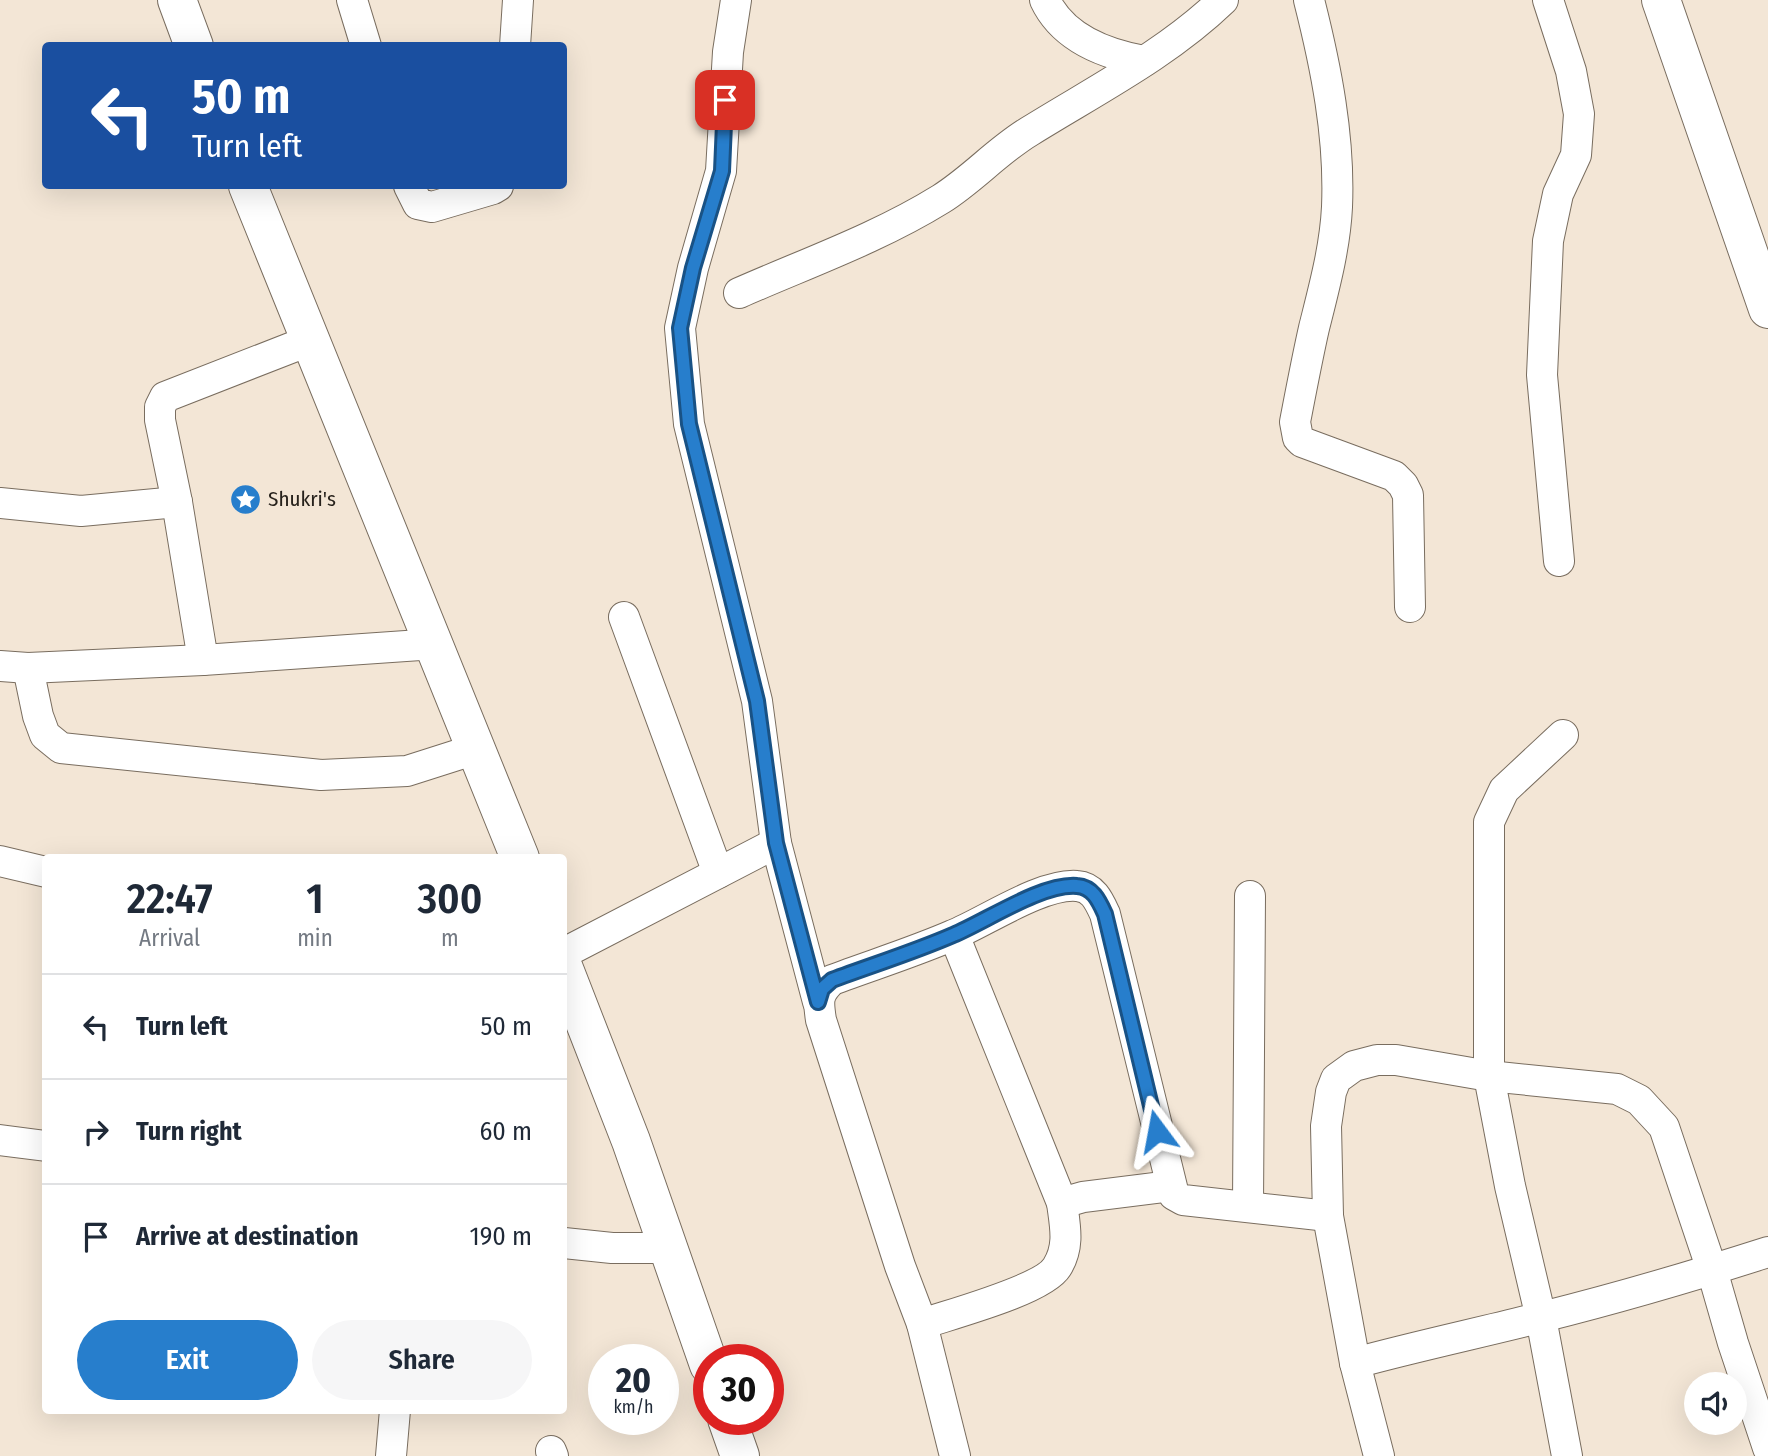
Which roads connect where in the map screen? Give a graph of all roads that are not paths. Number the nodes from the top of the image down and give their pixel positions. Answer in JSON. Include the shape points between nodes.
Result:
{"nodes":[{"id":1,"x":177,"y":0,"type":"edge"},
{"id":2,"x":352,"y":0,"type":"edge"},
{"id":3,"x":518,"y":0,"type":"edge"},
{"id":4,"x":736,"y":0,"type":"edge"},
{"id":5,"x":1045,"y":0,"type":"edge"},
{"id":6,"x":1223,"y":0,"type":"edge"},
{"id":7,"x":1308,"y":0,"type":"edge"},
{"id":8,"x":1548,"y":0,"type":"edge"},
{"id":9,"x":1661,"y":0,"type":"edge"},
{"id":10,"x":193,"y":42,"type":"edge"},
{"id":11,"x":365,"y":42,"type":"edge"},
{"id":12,"x":515,"y":42,"type":"edge"},
{"id":13,"x":1144,"y":61,"type":"junction"},
{"id":14,"x":249,"y":189,"type":"edge"},
{"id":15,"x":410,"y":189,"type":"edge"},
{"id":16,"x":493,"y":189,"type":"edge"},
{"id":17,"x":739,"y":293,"type":"dead end"},
{"id":18,"x":1768,"y":309,"type":"edge"},
{"id":19,"x":311,"y":340,"type":"junction"},
{"id":20,"x":177,"y":502,"type":"junction"},
{"id":21,"x":0,"y":503,"type":"edge"},
{"id":22,"x":1559,"y":561,"type":"dead end"},
{"id":23,"x":1410,"y":607,"type":"dead end"},
{"id":24,"x":624,"y":617,"type":"dead end"},
{"id":25,"x":435,"y":644,"type":"junction"},
{"id":26,"x":203,"y":660,"type":"junction"},
{"id":27,"x":14,"y":667,"type":"edge"},
{"id":28,"x":1563,"y":735,"type":"dead end"},
{"id":29,"x":476,"y":749,"type":"junction"},
{"id":30,"x":776,"y":843,"type":"junction"},
{"id":31,"x":518,"y":854,"type":"edge"},
{"id":32,"x":0,"y":861,"type":"edge"},
{"id":33,"x":42,"y":871,"type":"edge"},
{"id":34,"x":718,"y":873,"type":"junction"},
{"id":35,"x":1250,"y":896,"type":"dead end"},
{"id":36,"x":954,"y":935,"type":"junction"},
{"id":37,"x":567,"y":951,"type":"edge"},
{"id":38,"x":567,"y":977,"type":"edge"},
{"id":39,"x":818,"y":1002,"type":"junction"},
{"id":40,"x":1489,"y":1076,"type":"junction"},
{"id":41,"x":0,"y":1140,"type":"edge"},
{"id":42,"x":42,"y":1145,"type":"edge"},
{"id":43,"x":1171,"y":1186,"type":"junction"},
{"id":44,"x":1062,"y":1203,"type":"junction"},
{"id":45,"x":1248,"y":1206,"type":"junction"},
{"id":46,"x":1328,"y":1216,"type":"junction"},
{"id":47,"x":567,"y":1243,"type":"edge"},
{"id":48,"x":670,"y":1248,"type":"junction"},
{"id":49,"x":1768,"y":1252,"type":"edge"},
{"id":50,"x":1712,"y":1270,"type":"junction"},
{"id":51,"x":1541,"y":1318,"type":"junction"},
{"id":52,"x":922,"y":1324,"type":"junction"},
{"id":53,"x":702,"y":1344,"type":"edge"},
{"id":54,"x":1355,"y":1363,"type":"junction"},
{"id":55,"x":395,"y":1414,"type":"edge"},
{"id":56,"x":733,"y":1435,"type":"edge"},
{"id":57,"x":1768,"y":1448,"type":"edge"},
{"id":58,"x":391,"y":1456,"type":"edge"},
{"id":59,"x":740,"y":1456,"type":"edge"},
{"id":60,"x":955,"y":1456,"type":"edge"},
{"id":61,"x":1379,"y":1456,"type":"edge"},
{"id":62,"x":1567,"y":1456,"type":"edge"}],
"edges":[{"from":1,"to":10,"type":"street"},
{"from":2,"to":11,"type":"street"},
{"from":3,"to":12,"type":"street"},
{"from":4,"to":30,"type":"street","via":[[728,52],[722,171],[680,328],[689,424],[757,701]]},
{"from":5,"to":13,"type":"street","via":[[1063,26],[1087,43],[1115,56]]},
{"from":6,"to":13,"type":"street","via":[[1196,26]]},
{"from":7,"to":23,"type":"street","via":[[1329,96],[1338,164],[1337,209],[1296,431],[1302,442],[1394,476],[1403,485],[1408,495]]},
{"from":8,"to":22,"type":"street","via":[[1572,71],[1579,114],[1576,155],[1558,194],[1548,241],[1543,348]]},
{"from":9,"to":18,"type":"street"},
{"from":13,"to":17,"type":"street","via":[[1023,135],[943,198],[868,238]]},
{"from":14,"to":19,"type":"street"},
{"from":15,"to":16,"type":"street","via":[[418,204],[432,207]]},
{"from":19,"to":20,"type":"street","via":[[165,397],[160,420]]},
{"from":19,"to":25,"type":"street"},
{"from":20,"to":21,"type":"street","via":[[81,511]]},
{"from":20,"to":26,"type":"street"},
{"from":24,"to":34,"type":"street"},
{"from":25,"to":26,"type":"street"},
{"from":25,"to":29,"type":"street"},
{"from":26,"to":27,"type":"street"},
{"from":27,"to":29,"type":"street","via":[[45,735],[61,748],[321,775],[407,771]]},
{"from":28,"to":40,"type":"street","via":[[1504,790],[1489,822]]},
{"from":29,"to":31,"type":"street"},
{"from":30,"to":34,"type":"street"},
{"from":30,"to":39,"type":"street"},
{"from":32,"to":33,"type":"street"},
{"from":34,"to":37,"type":"street"},
{"from":35,"to":45,"type":"street"},
{"from":36,"to":39,"type":"street","via":[[832,980],[822,989]]},
{"from":36,"to":43,"type":"street","via":[[1011,905],[1059,888],[1086,887],[1092,892],[1105,914]]},
{"from":36,"to":44,"type":"street"},
{"from":38,"to":48,"type":"street"},
{"from":39,"to":52,"type":"street"},
{"from":40,"to":46,"type":"street","via":[[1377,1060],[1354,1066],[1336,1079],[1326,1126]]},
{"from":40,"to":50,"type":"street","via":[[1617,1089],[1639,1100],[1664,1127]]},
{"from":40,"to":51,"type":"street"},
{"from":41,"to":42,"type":"street"},
{"from":43,"to":44,"type":"street","via":[[1083,1196]]},
{"from":43,"to":45,"type":"street","via":[[1174,1195],[1183,1200]]},
{"from":44,"to":52,"type":"street","via":[[1067,1235],[1056,1269],[1039,1283]]},
{"from":45,"to":46,"type":"street"},
{"from":46,"to":54,"type":"street"},
{"from":47,"to":48,"type":"street"},
{"from":48,"to":53,"type":"street"},
{"from":49,"to":50,"type":"street"},
{"from":50,"to":51,"type":"street"},
{"from":50,"to":57,"type":"street"},
{"from":51,"to":54,"type":"street"},
{"from":51,"to":62,"type":"street"},
{"from":52,"to":60,"type":"street"},
{"from":54,"to":61,"type":"street"},
{"from":55,"to":58,"type":"street"},
{"from":56,"to":59,"type":"street"}]}
